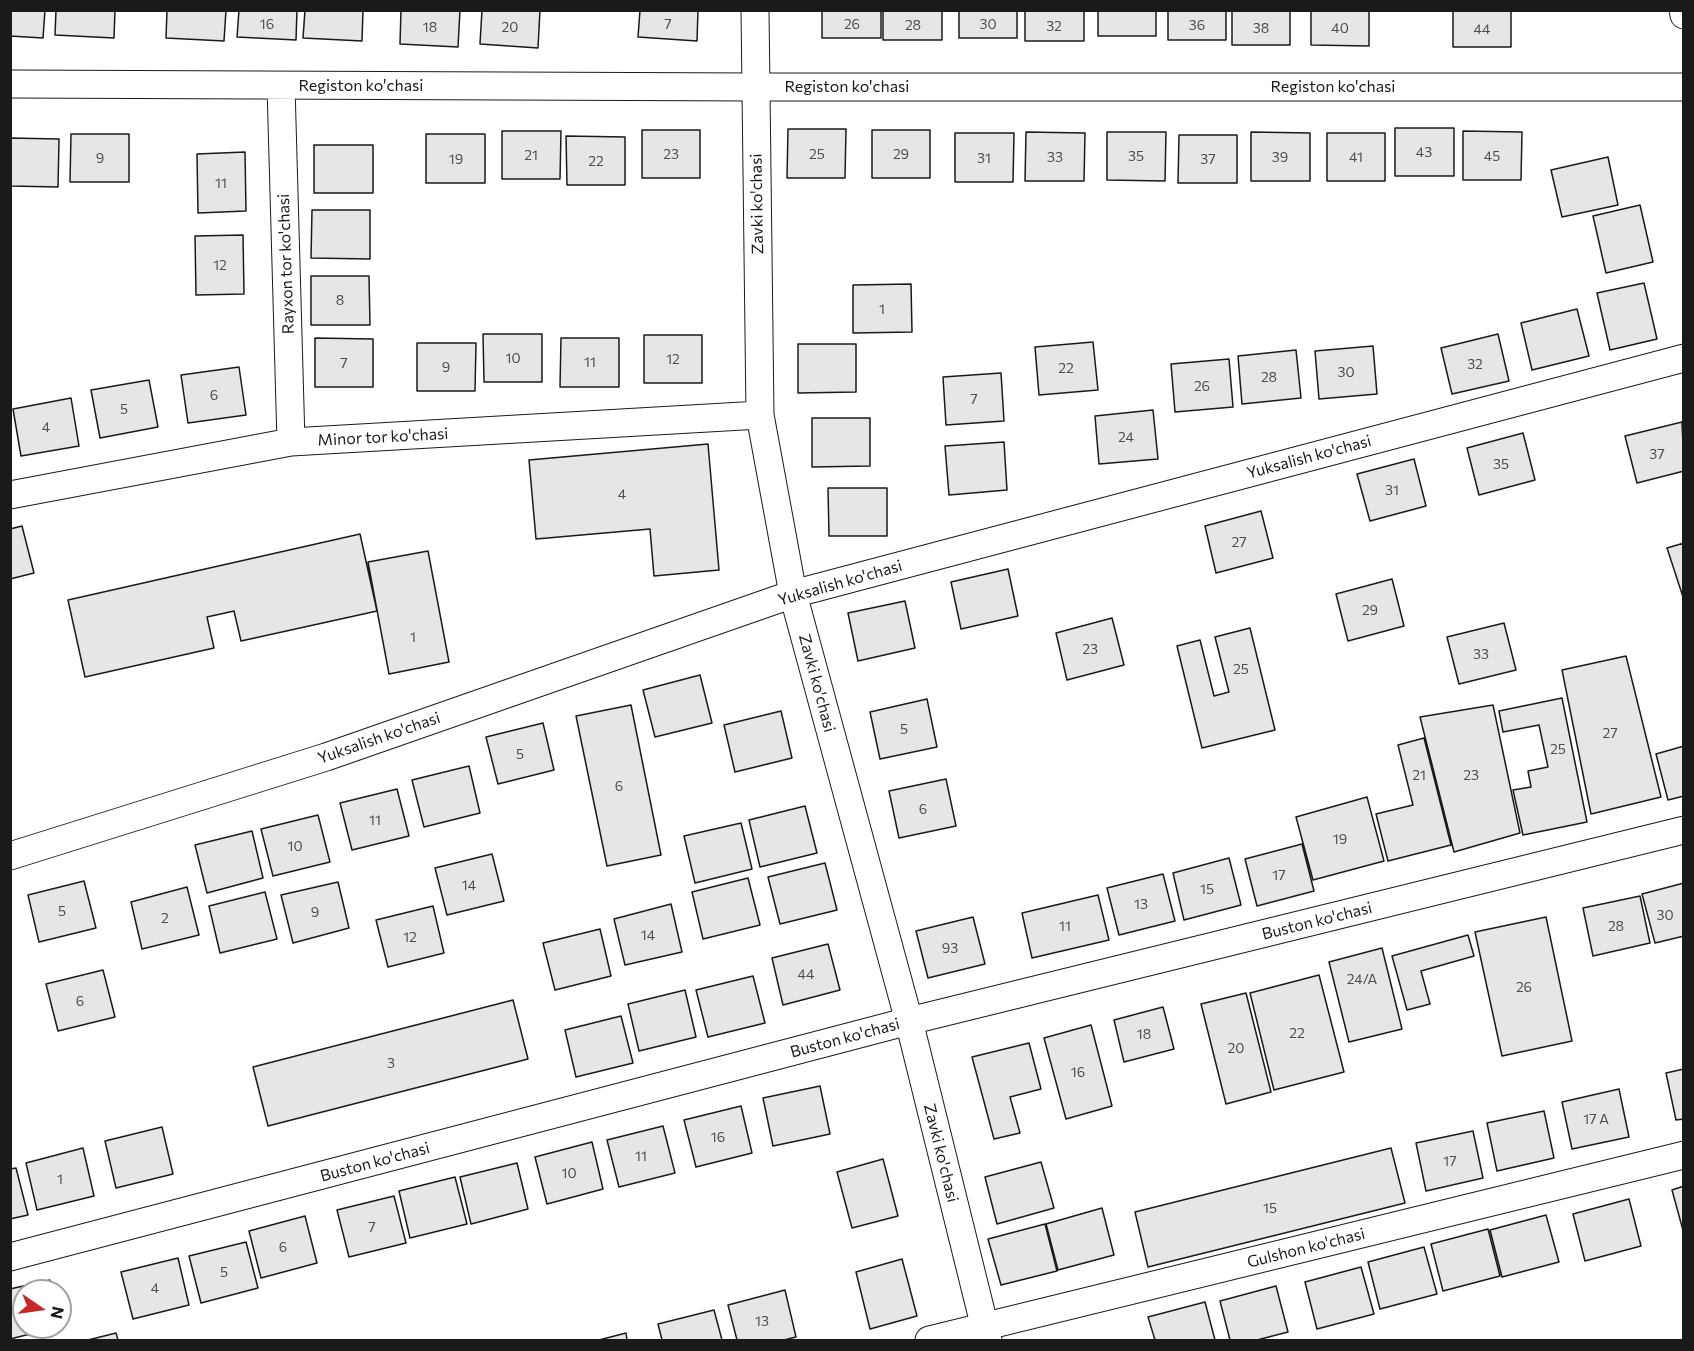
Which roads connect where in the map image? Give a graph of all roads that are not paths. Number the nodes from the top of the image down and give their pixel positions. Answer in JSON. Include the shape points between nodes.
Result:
{"nodes":[{"id":1,"x":755,"y":10,"type":"edge"},
{"id":2,"x":10,"y":84,"type":"edge"},
{"id":3,"x":281,"y":86,"type":"junction"},
{"id":4,"x":755,"y":87,"type":"junction"},
{"id":5,"x":1683,"y":87,"type":"edge"},
{"id":6,"x":1683,"y":358,"type":"edge"},
{"id":7,"x":760,"y":415,"type":"junction"},
{"id":8,"x":291,"y":442,"type":"junction"},
{"id":9,"x":10,"y":495,"type":"edge"},
{"id":10,"x":793,"y":594,"type":"junction"},
{"id":11,"x":1683,"y":830,"type":"edge"},
{"id":12,"x":10,"y":856,"type":"edge"},
{"id":13,"x":909,"y":1021,"type":"junction"},
{"id":14,"x":1683,"y":1155,"type":"edge"},
{"id":15,"x":10,"y":1257,"type":"edge"},
{"id":16,"x":986,"y":1334,"type":"edge"},
{"id":17,"x":929,"y":1341,"type":"edge"}],
"edges":[{"from":1,"to":4,"type":"street","name":"Zavki ko'chasi"},
{"from":2,"to":3,"type":"street","name":"Registon ko'chasi"},
{"from":3,"to":4,"type":"street","name":"Registon ko'chasi"},
{"from":3,"to":8,"type":"street","name":"Rayxon tor ko'chasi"},
{"from":4,"to":5,"type":"street","name":"Registon ko'chasi"},
{"from":4,"to":7,"type":"street","name":"Zavki ko'chasi"},
{"from":6,"to":10,"type":"street","name":"Yuksalish ko'chasi"},
{"from":7,"to":8,"type":"street","name":"Minor tor ko'chasi"},
{"from":7,"to":10,"type":"street","name":"Zavki ko'chasi"},
{"from":8,"to":9,"type":"street","name":"Minor tor ko'chasi"},
{"from":10,"to":12,"type":"street","name":"Yuksalish ko'chasi","via":[[326,757]]},
{"from":10,"to":13,"type":"street","name":"Zavki ko'chasi"},
{"from":11,"to":13,"type":"street","name":"Buston ko'chasi"},
{"from":13,"to":15,"type":"street","name":"Buston ko'chasi"},
{"from":13,"to":16,"type":"street","name":"Zavki ko'chasi"},
{"from":14,"to":16,"type":"street","name":"Gulshon ko'chasi"},
{"from":16,"to":17,"type":"street","name":"Gulshon ko'chasi"}]}
